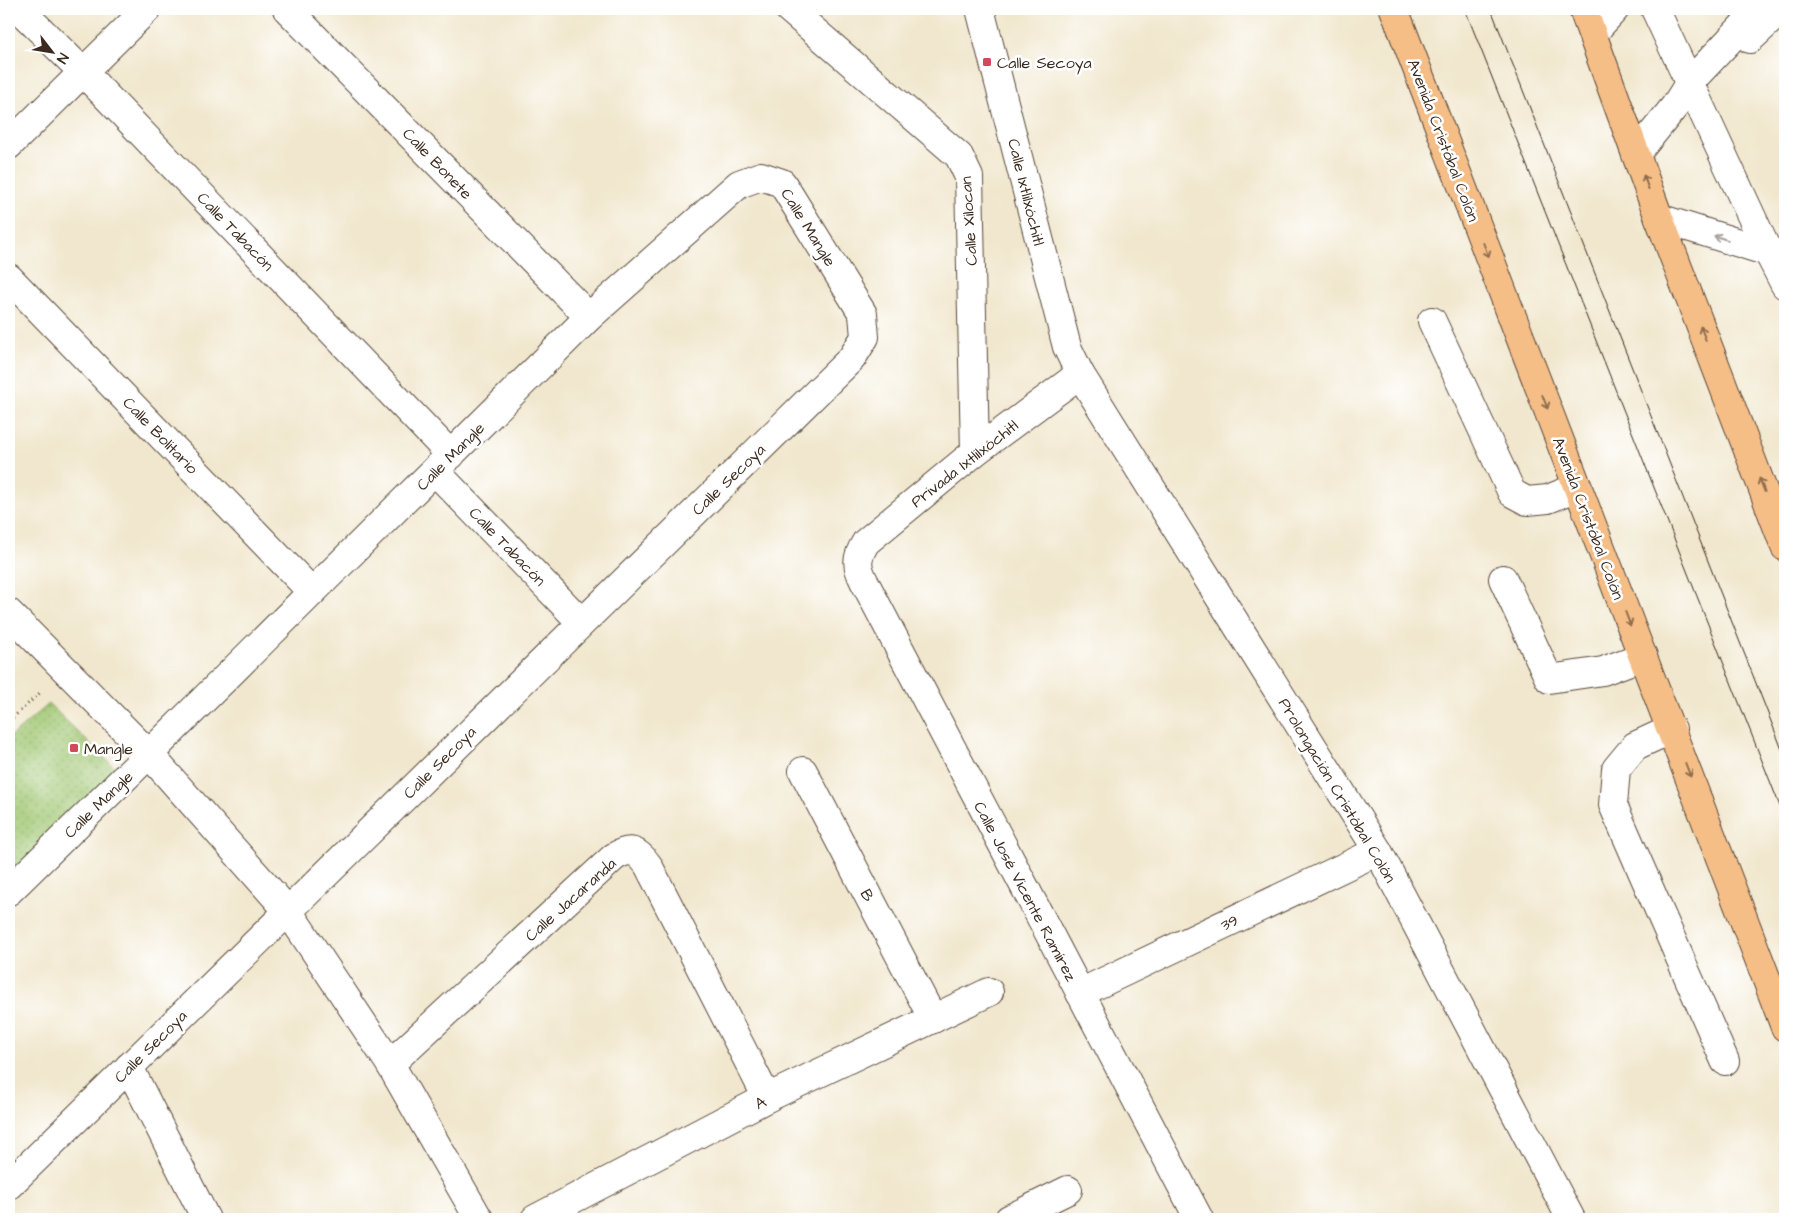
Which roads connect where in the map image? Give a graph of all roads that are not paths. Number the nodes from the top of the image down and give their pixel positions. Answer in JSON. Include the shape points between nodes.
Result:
{"nodes":[{"id":1,"x":19,"y":9,"type":"edge"},
{"id":2,"x":147,"y":9,"type":"edge"},
{"id":3,"x":288,"y":9,"type":"edge"},
{"id":4,"x":789,"y":9,"type":"edge"},
{"id":5,"x":980,"y":9,"type":"edge"},
{"id":6,"x":1394,"y":9,"type":"edge"},
{"id":7,"x":1615,"y":9,"type":"edge"},
{"id":8,"x":1655,"y":9,"type":"edge"},
{"id":9,"x":1758,"y":9,"type":"edge"},
{"id":10,"x":1782,"y":9,"type":"edge"},
{"id":11,"x":1588,"y":21,"type":"edge"},
{"id":12,"x":83,"y":72,"type":"junction"},
{"id":13,"x":1687,"y":95,"type":"junction"},
{"id":14,"x":9,"y":145,"type":"edge"},
{"id":15,"x":1636,"y":154,"type":"junction"},
{"id":16,"x":1659,"y":218,"type":"junction"},
{"id":17,"x":1777,"y":253,"type":"edge"},
{"id":18,"x":9,"y":278,"type":"edge"},
{"id":19,"x":1785,"y":285,"type":"edge"},
{"id":20,"x":589,"y":317,"type":"junction"},
{"id":21,"x":1432,"y":322,"type":"dead end"},
{"id":22,"x":865,"y":337,"type":"joint"},
{"id":23,"x":1080,"y":374,"type":"junction"},
{"id":24,"x":975,"y":452,"type":"junction"},
{"id":25,"x":443,"y":463,"type":"junction"},
{"id":26,"x":1578,"y":487,"type":"junction"},
{"id":27,"x":1785,"y":547,"type":"edge"},
{"id":28,"x":857,"y":560,"type":"joint"},
{"id":29,"x":1503,"y":579,"type":"dead end"},
{"id":30,"x":312,"y":592,"type":"junction"},
{"id":31,"x":9,"y":613,"type":"edge"},
{"id":32,"x":581,"y":622,"type":"junction"},
{"id":33,"x":1643,"y":656,"type":"junction"},
{"id":34,"x":1672,"y":729,"type":"junction"},
{"id":35,"x":150,"y":754,"type":"junction"},
{"id":36,"x":803,"y":771,"type":"dead end"},
{"id":37,"x":1378,"y":851,"type":"junction"},
{"id":38,"x":9,"y":891,"type":"edge"},
{"id":39,"x":288,"y":910,"type":"junction"},
{"id":40,"x":989,"y":992,"type":"dead end"},
{"id":41,"x":1080,"y":993,"type":"junction"},
{"id":42,"x":933,"y":1019,"type":"junction"},
{"id":43,"x":1785,"y":1027,"type":"edge"},
{"id":44,"x":1725,"y":1061,"type":"dead end"},
{"id":45,"x":390,"y":1064,"type":"junction"},
{"id":46,"x":129,"y":1067,"type":"junction"},
{"id":47,"x":767,"y":1098,"type":"junction"},
{"id":48,"x":9,"y":1185,"type":"edge"},
{"id":49,"x":1068,"y":1190,"type":"dead end"},
{"id":50,"x":206,"y":1219,"type":"edge"},
{"id":51,"x":479,"y":1219,"type":"edge"},
{"id":52,"x":535,"y":1219,"type":"edge"},
{"id":53,"x":1009,"y":1219,"type":"edge"},
{"id":54,"x":1199,"y":1219,"type":"edge"},
{"id":55,"x":1571,"y":1219,"type":"edge"}],
"edges":[{"from":1,"to":12,"type":"street","name":"Calle Tabacón"},
{"from":2,"to":12,"type":"street"},
{"from":3,"to":20,"type":"street","name":"Calle Bonete"},
{"from":4,"to":24,"type":"street","name":"Calle Xilocan","via":[[959,156],[969,177]]},
{"from":5,"to":23,"type":"street","name":"Calle Ixtlilxóchitl","via":[[1068,347]]},
{"from":6,"to":26,"type":"main road","name":"Avenida Cristóbal Colón","one_way":true},
{"from":7,"to":11,"type":"street"},
{"from":8,"to":13,"type":"street"},
{"from":9,"to":13,"type":"street"},
{"from":10,"to":13,"type":"street"},
{"from":11,"to":15,"type":"main road"},
{"from":12,"to":14,"type":"street"},
{"from":12,"to":25,"type":"street","name":"Calle Tabacón"},
{"from":13,"to":15,"type":"street"},
{"from":13,"to":17,"type":"street"},
{"from":16,"to":15,"type":"main road","one_way":true},
{"from":17,"to":16,"type":"street","one_way":true},
{"from":27,"to":16,"type":"main road","one_way":true},
{"from":17,"to":19,"type":"street"},
{"from":18,"to":30,"type":"street","name":"Calle Bolitario"},
{"from":20,"to":22,"type":"street","name":"Calle Mangle","via":[[739,184],[761,176],[782,183],[863,314]]},
{"from":20,"to":25,"type":"street","name":"Calle Mangle"},
{"from":21,"to":26,"type":"street","via":[[1512,493],[1534,501]]},
{"from":22,"to":32,"type":"street","name":"Calle Secoya","via":[[852,358]]},
{"from":23,"to":24,"type":"street","name":"Privada Ixtlilxóchitl"},
{"from":23,"to":37,"type":"street","name":"Prolongación Cristóbal Colón"},
{"from":24,"to":28,"type":"street","name":"Privada Ixtlilxóchitl","via":[[866,542]]},
{"from":25,"to":30,"type":"street","name":"Calle Mangle"},
{"from":25,"to":32,"type":"street","name":"Calle Tabacón"},
{"from":26,"to":33,"type":"main road","name":"Avenida Cristóbal Colón","one_way":true},
{"from":28,"to":41,"type":"street","name":"Calle José Vicente Ramírez","via":[[864,581]]},
{"from":29,"to":33,"type":"street","via":[[1549,679],[1602,671]]},
{"from":30,"to":35,"type":"street","name":"Calle Mangle"},
{"from":31,"to":35,"type":"street"},
{"from":32,"to":39,"type":"street","name":"Calle Secoya"},
{"from":33,"to":34,"type":"main road","name":"Avenida Cristóbal Colón"},
{"from":34,"to":43,"type":"main road","name":"Avenida Cristóbal Colón","one_way":true},
{"from":34,"to":44,"type":"street","via":[[1635,746],[1616,769],[1613,805]]},
{"from":35,"to":38,"type":"street","name":"Calle Mangle"},
{"from":35,"to":39,"type":"street"},
{"from":36,"to":42,"type":"street","name":"B"},
{"from":37,"to":41,"type":"street","name":"39"},
{"from":37,"to":55,"type":"street","name":"Prolongación Cristóbal Colón"},
{"from":39,"to":45,"type":"street"},
{"from":39,"to":46,"type":"street","name":"Calle Secoya"},
{"from":40,"to":42,"type":"street","name":"A"},
{"from":41,"to":54,"type":"street","name":"Calle José Vicente Ramírez"},
{"from":42,"to":47,"type":"street","name":"A"},
{"from":45,"to":47,"type":"street","name":"Calle Jacaranda","via":[[614,857],[631,850],[642,856],[648,865]]},
{"from":45,"to":51,"type":"street"},
{"from":46,"to":48,"type":"street","name":"Calle Secoya"},
{"from":46,"to":50,"type":"street"},
{"from":47,"to":52,"type":"street","name":"A"},
{"from":49,"to":53,"type":"street"}]}
